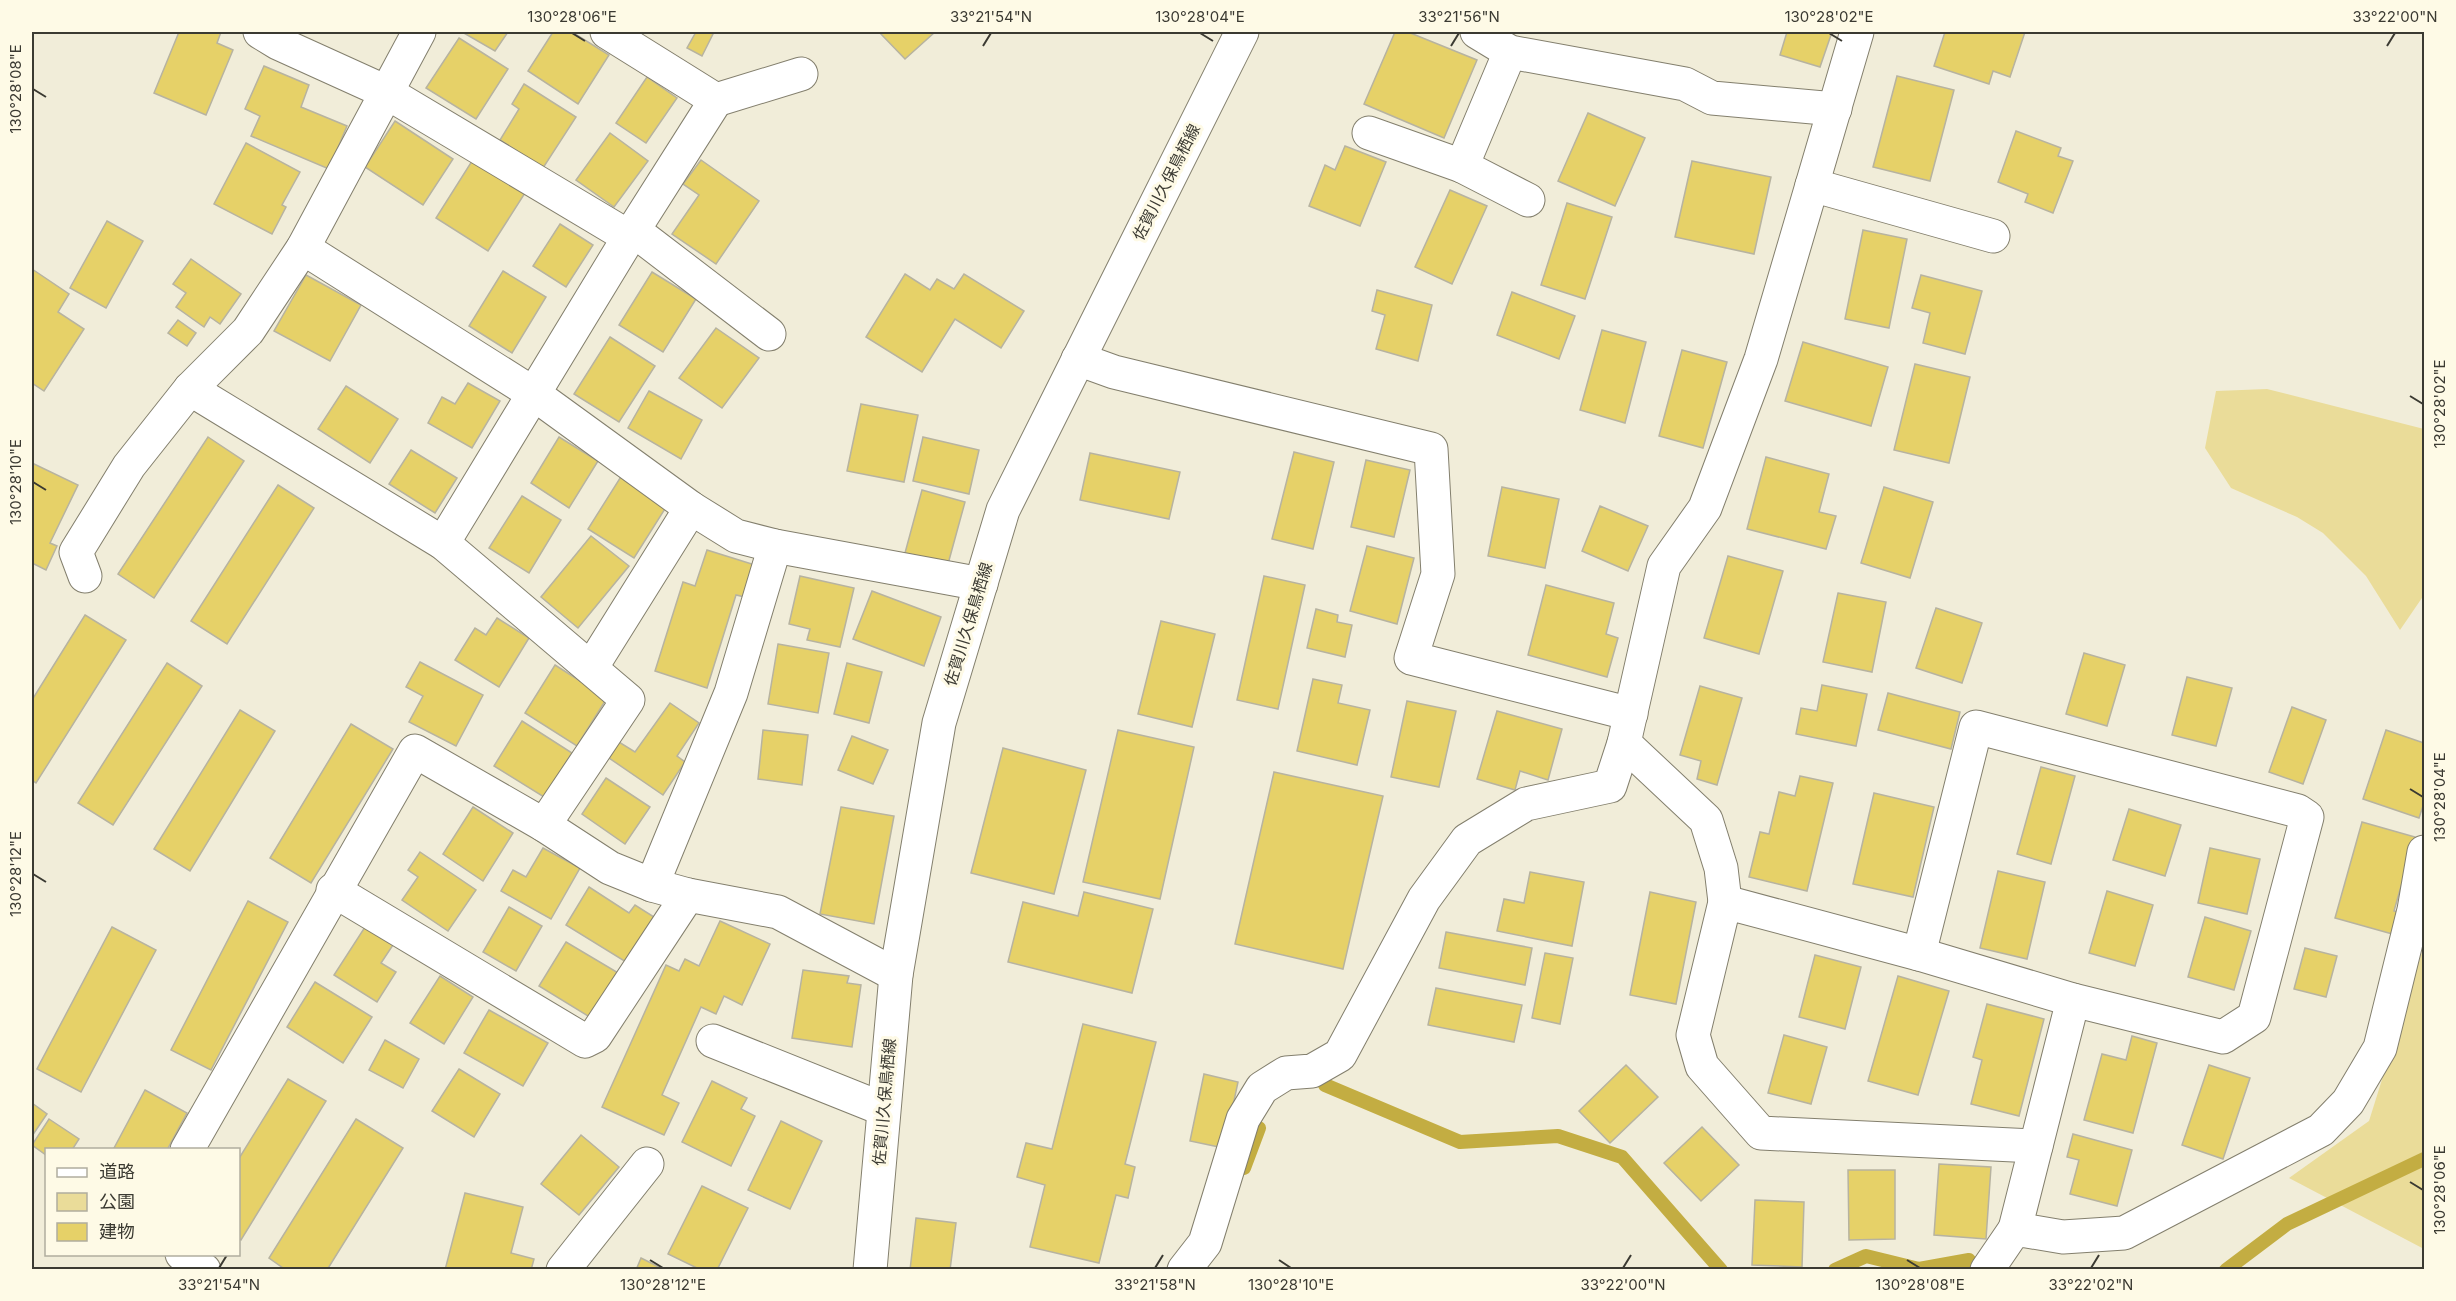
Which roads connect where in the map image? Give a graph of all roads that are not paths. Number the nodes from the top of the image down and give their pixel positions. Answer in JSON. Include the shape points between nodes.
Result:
{"nodes":[{"id":1,"x":260,"y":32,"type":"edge"},
{"id":2,"x":419,"y":32,"type":"edge"},
{"id":3,"x":607,"y":32,"type":"edge"},
{"id":4,"x":1242,"y":32,"type":"edge"},
{"id":5,"x":1477,"y":32,"type":"edge"},
{"id":6,"x":1857,"y":32,"type":"edge"},
{"id":7,"x":1510,"y":52,"type":"junction"},
{"id":8,"x":801,"y":74,"type":"dead end"},
{"id":9,"x":386,"y":92,"type":"junction"},
{"id":10,"x":716,"y":100,"type":"junction"},
{"id":11,"x":1835,"y":109,"type":"junction"},
{"id":12,"x":1368,"y":133,"type":"dead end"},
{"id":13,"x":1462,"y":166,"type":"junction"},
{"id":14,"x":1812,"y":185,"type":"junction"},
{"id":15,"x":1528,"y":200,"type":"dead end"},
{"id":16,"x":631,"y":233,"type":"junction"},
{"id":17,"x":1994,"y":236,"type":"dead end"},
{"id":18,"x":303,"y":248,"type":"junction"},
{"id":19,"x":769,"y":334,"type":"dead end"},
{"id":20,"x":1078,"y":359,"type":"junction"},
{"id":21,"x":190,"y":389,"type":"junction"},
{"id":22,"x":534,"y":394,"type":"junction"},
{"id":23,"x":692,"y":508,"type":"junction"},
{"id":24,"x":443,"y":543,"type":"junction"},
{"id":25,"x":775,"y":546,"type":"junction"},
{"id":26,"x":85,"y":576,"type":"dead end"},
{"id":27,"x":981,"y":584,"type":"junction"},
{"id":28,"x":591,"y":668,"type":"junction"},
{"id":29,"x":1627,"y":729,"type":"junction"},
{"id":30,"x":544,"y":825,"type":"junction"},
{"id":31,"x":2424,"y":852,"type":"edge"},
{"id":32,"x":652,"y":885,"type":"junction"},
{"id":33,"x":333,"y":890,"type":"junction"},
{"id":34,"x":688,"y":895,"type":"junction"},
{"id":35,"x":1725,"y":902,"type":"junction"},
{"id":36,"x":1919,"y":954,"type":"junction"},
{"id":37,"x":896,"y":975,"type":"junction"},
{"id":38,"x":2073,"y":1000,"type":"junction"},
{"id":39,"x":713,"y":1041,"type":"dead end"},
{"id":40,"x":883,"y":1109,"type":"junction"},
{"id":41,"x":2036,"y":1146,"type":"junction"},
{"id":42,"x":188,"y":1148,"type":"edge"},
{"id":43,"x":648,"y":1164,"type":"dead end"},
{"id":44,"x":2015,"y":1229,"type":"junction"},
{"id":45,"x":185,"y":1256,"type":"edge"},
{"id":46,"x":204,"y":1269,"type":"edge"},
{"id":47,"x":563,"y":1269,"type":"edge"},
{"id":48,"x":870,"y":1269,"type":"edge"},
{"id":49,"x":1184,"y":1269,"type":"edge"},
{"id":50,"x":1987,"y":1269,"type":"edge"}],
"edges":[{"from":1,"to":9,"type":"street"},
{"from":2,"to":9,"type":"street"},
{"from":3,"to":10,"type":"street"},
{"from":4,"to":20,"type":"street","name":"佐賀川久保鳥栖線"},
{"from":5,"to":7,"type":"street"},
{"from":6,"to":11,"type":"street"},
{"from":7,"to":11,"type":"street","via":[[1685,84],[1712,98]]},
{"from":7,"to":13,"type":"street"},
{"from":8,"to":10,"type":"street"},
{"from":9,"to":16,"type":"street"},
{"from":9,"to":18,"type":"street"},
{"from":10,"to":16,"type":"street"},
{"from":11,"to":14,"type":"street"},
{"from":12,"to":13,"type":"street"},
{"from":13,"to":15,"type":"street"},
{"from":14,"to":17,"type":"street"},
{"from":14,"to":29,"type":"street","via":[[1761,359],[1705,508],[1664,566]]},
{"from":16,"to":19,"type":"street"},
{"from":16,"to":22,"type":"street"},
{"from":18,"to":21,"type":"street","via":[[248,331]]},
{"from":18,"to":22,"type":"street"},
{"from":20,"to":27,"type":"street","name":"佐賀川久保鳥栖線","via":[[1003,510]]},
{"from":20,"to":29,"type":"street","via":[[1114,372],[1431,449],[1438,574],[1411,658]]},
{"from":21,"to":24,"type":"street"},
{"from":21,"to":26,"type":"street","via":[[129,466],[76,552]]},
{"from":22,"to":23,"type":"street"},
{"from":22,"to":24,"type":"street"},
{"from":23,"to":25,"type":"street","via":[[736,536]]},
{"from":23,"to":28,"type":"street"},
{"from":24,"to":28,"type":"street"},
{"from":25,"to":27,"type":"street"},
{"from":25,"to":32,"type":"street","via":[[730,693]]},
{"from":27,"to":37,"type":"street","name":"佐賀川久保鳥栖線","via":[[939,723]]},
{"from":28,"to":30,"type":"street","via":[[628,700]]},
{"from":29,"to":35,"type":"street","via":[[1706,820],[1721,868]]},
{"from":29,"to":49,"type":"street","via":[[1610,786],[1526,804],[1467,840],[1424,899],[1340,1055],[1312,1071],[1286,1073],[1262,1088],[1243,1119],[1205,1243]]},
{"from":30,"to":32,"type":"street","via":[[610,868]]},
{"from":30,"to":33,"type":"street","via":[[415,751]]},
{"from":31,"to":44,"type":"street","via":[[2380,1048],[2348,1102],[2321,1130],[2124,1233],[2063,1237]]},
{"from":32,"to":34,"type":"street"},
{"from":33,"to":34,"type":"street","via":[[585,1041],[595,1036]]},
{"from":33,"to":42,"type":"street"},
{"from":34,"to":37,"type":"street","via":[[778,912]]},
{"from":35,"to":36,"type":"street"},
{"from":35,"to":41,"type":"street","via":[[1693,1035],[1702,1066],[1761,1133]]},
{"from":36,"to":38,"type":"street"},
{"from":36,"to":38,"type":"street","via":[[1976,727],[2298,811],[2307,817],[2254,1017],[2223,1037]]},
{"from":37,"to":40,"type":"street","name":"佐賀川久保鳥栖線"},
{"from":38,"to":41,"type":"street"},
{"from":39,"to":40,"type":"street"},
{"from":40,"to":48,"type":"street","name":"佐賀川久保鳥栖線"},
{"from":41,"to":44,"type":"street"},
{"from":43,"to":47,"type":"street"},
{"from":44,"to":50,"type":"street"},
{"from":45,"to":46,"type":"street"}]}
